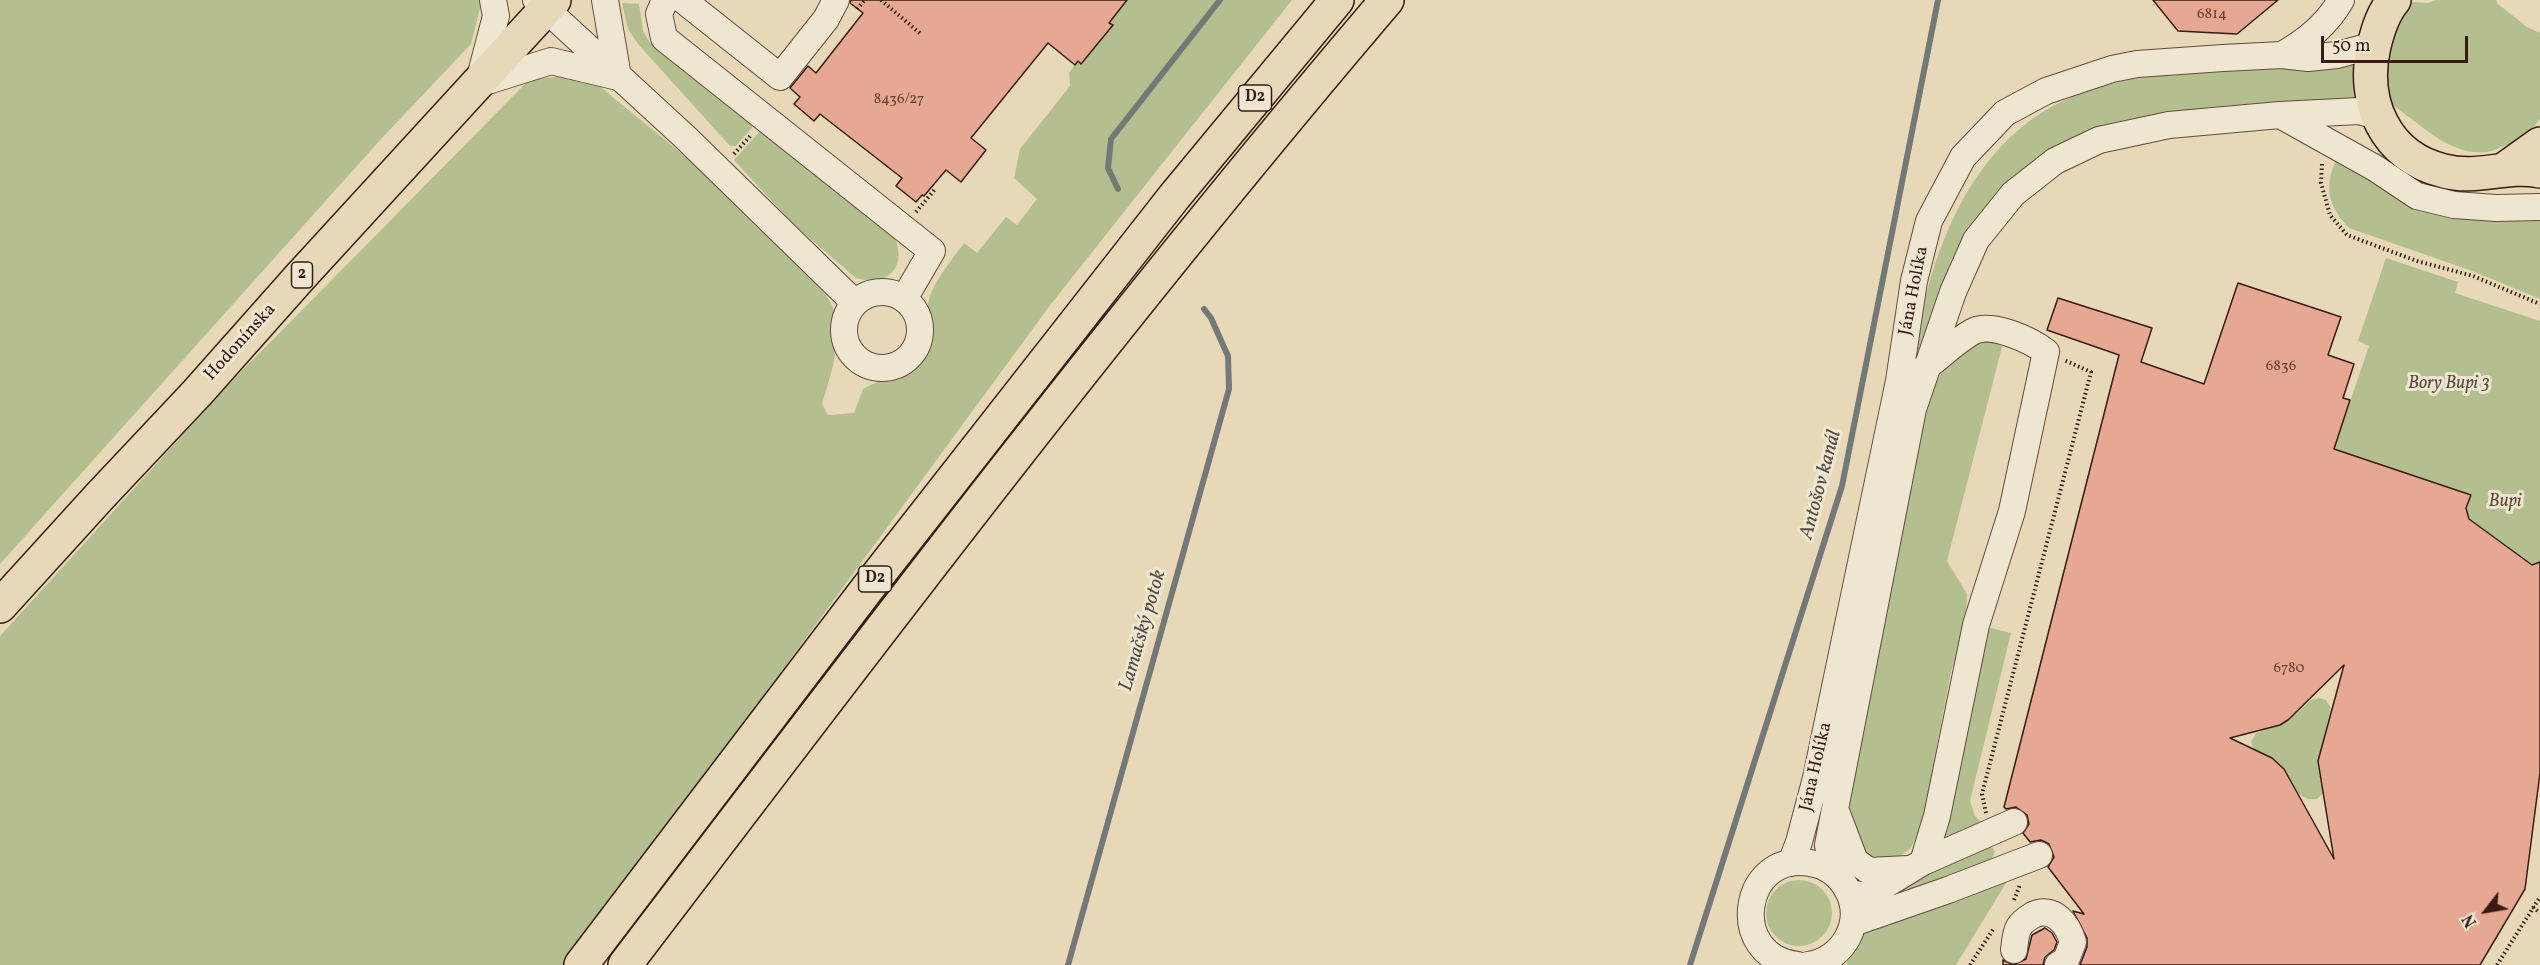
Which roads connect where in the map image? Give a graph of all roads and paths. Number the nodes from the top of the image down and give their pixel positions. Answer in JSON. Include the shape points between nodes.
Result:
{"nodes":[{"id":1,"x":493,"y":0,"type":"edge"},
{"id":2,"x":605,"y":0,"type":"edge"},
{"id":3,"x":665,"y":0,"type":"edge"},
{"id":4,"x":683,"y":0,"type":"edge"},
{"id":5,"x":836,"y":0,"type":"edge"},
{"id":6,"x":881,"y":0,"type":"edge"},
{"id":7,"x":1337,"y":0,"type":"edge"},
{"id":8,"x":1387,"y":0,"type":"edge"},
{"id":9,"x":2341,"y":0,"type":"edge"},
{"id":10,"x":545,"y":3,"type":"edge"},
{"id":11,"x":2388,"y":4,"type":"edge"},
{"id":12,"x":922,"y":35,"type":"dead end"},
{"id":13,"x":2374,"y":45,"type":"junction"},
{"id":14,"x":2282,"y":56,"type":"junction"},
{"id":15,"x":618,"y":77,"type":"junction"},
{"id":16,"x":478,"y":84,"type":"junction"},
{"id":17,"x":2280,"y":115,"type":"junction"},
{"id":18,"x":2377,"y":116,"type":"junction"},
{"id":19,"x":758,"y":127,"type":"dead end"},
{"id":20,"x":2324,"y":138,"type":"junction"},
{"id":21,"x":2540,"y":144,"type":"edge"},
{"id":22,"x":734,"y":154,"type":"dead end"},
{"id":23,"x":2505,"y":169,"type":"junction"},
{"id":24,"x":2540,"y":171,"type":"edge"},
{"id":25,"x":2540,"y":207,"type":"edge"},
{"id":26,"x":904,"y":299,"type":"junction"},
{"id":27,"x":855,"y":303,"type":"junction"},
{"id":28,"x":2540,"y":304,"type":"edge"},
{"id":29,"x":2046,"y":352,"type":"junction"},
{"id":30,"x":1926,"y":367,"type":"junction"},
{"id":31,"x":0,"y":606,"type":"edge"},
{"id":32,"x":2024,"y":635,"type":"dead end"},
{"id":33,"x":1835,"y":808,"type":"junction"},
{"id":34,"x":2014,"y":822,"type":"dead end"},
{"id":35,"x":2039,"y":855,"type":"dead end"},
{"id":36,"x":1791,"y":863,"type":"junction"},
{"id":37,"x":1917,"y":866,"type":"junction"},
{"id":38,"x":1842,"y":884,"type":"junction"},
{"id":39,"x":2540,"y":897,"type":"edge"},
{"id":40,"x":2534,"y":907,"type":"junction"},
{"id":41,"x":2540,"y":913,"type":"edge"},
{"id":42,"x":1755,"y":937,"type":"junction"},
{"id":43,"x":1847,"y":943,"type":"edge"},
{"id":44,"x":2014,"y":950,"type":"dead end"},
{"id":45,"x":581,"y":965,"type":"edge"},
{"id":46,"x":625,"y":965,"type":"edge"},
{"id":47,"x":1751,"y":965,"type":"edge"},
{"id":48,"x":1799,"y":965,"type":"edge"},
{"id":49,"x":2058,"y":965,"type":"edge"},
{"id":50,"x":2497,"y":965,"type":"edge"}],
"edges":[{"from":1,"to":16,"type":"street","via":[[496,16]]},
{"from":2,"to":15,"type":"street"},
{"from":3,"to":26,"type":"street","via":[[659,14],[664,38],[932,251]]},
{"from":4,"to":5,"type":"street","via":[[780,77],[826,19]]},
{"from":6,"to":12,"type":"path"},
{"from":7,"to":45,"type":"main road","number":"D2","via":[[1159,216],[867,589]]},
{"from":8,"to":46,"type":"main road","number":"D2","via":[[1241,174],[902,601]]},
{"from":9,"to":14,"type":"street","via":[[2322,26]]},
{"from":10,"to":15,"type":"street"},
{"from":10,"to":16,"type":"main road","name":"Hodonínska","number":"2"},
{"from":11,"to":13,"type":"main road"},
{"from":13,"to":14,"type":"street","name":"Jána Holíka","via":[[2337,55]]},
{"from":13,"to":18,"type":"main road","via":[[2369,78]]},
{"from":14,"to":36,"type":"street","name":"Jána Holíka","via":[[2112,69],[2046,91],[2005,113],[1962,157],[1929,221],[1914,281],[1899,381],[1821,755]]},
{"from":15,"to":16,"type":"street","via":[[551,61]]},
{"from":15,"to":27,"type":"street"},
{"from":16,"to":31,"type":"main road","name":"Hodonínska","number":"2"},
{"from":17,"to":18,"type":"street","name":"Jána Holíka","via":[[2359,111]]},
{"from":17,"to":20,"type":"street"},
{"from":17,"to":30,"type":"street","name":"Jána Holíka","via":[[2169,125],[2099,140],[2055,161],[2013,194],[1976,240]]},
{"from":18,"to":23,"type":"main road","via":[[2396,143],[2433,168],[2465,175]]},
{"from":19,"to":22,"type":"path"},
{"from":20,"to":25,"type":"street","via":[[2417,196],[2454,205]]},
{"from":20,"to":28,"type":"path","via":[[2321,183],[2330,215],[2347,235],[2417,261],[2473,276]]},
{"from":21,"to":23,"type":"main road"},
{"from":23,"to":24,"type":"main road"},
{"from":26,"to":27,"type":"street","via":[[885,292]]},
{"from":26,"to":27,"type":"street","via":[[918,318],[918,342],[904,361],[882,368],[860,361],[845,340],[844,327]]},
{"from":29,"to":30,"type":"street","via":[[2034,342],[1983,328],[1971,332]]},
{"from":29,"to":32,"type":"path","via":[[2091,372]]},
{"from":29,"to":37,"type":"street","via":[[2012,511],[1976,625],[1939,806]]},
{"from":30,"to":33,"type":"street","name":"Jána Holíka","via":[[1912,409]]},
{"from":33,"to":37,"type":"street","via":[[1855,861],[1869,871]]},
{"from":33,"to":38,"type":"street","name":"Jána Holíka","via":[[1828,845]]},
{"from":34,"to":37,"type":"street"},
{"from":35,"to":43,"type":"street"},
{"from":36,"to":38,"type":"street","via":[[1818,864]]},
{"from":36,"to":42,"type":"street","via":[[1773,871],[1757,887],[1750,909]]},
{"from":37,"to":38,"type":"street","via":[[1867,896]]},
{"from":38,"to":43,"type":"street","via":[[1853,909]]},
{"from":39,"to":40,"type":"path"},
{"from":40,"to":41,"type":"path"},
{"from":40,"to":50,"type":"path"},
{"from":42,"to":47,"type":"street"},
{"from":42,"to":48,"type":"street","via":[[1768,953]]},
{"from":43,"to":48,"type":"street","via":[[1833,955]]},
{"from":44,"to":49,"type":"street","via":[[2019,927],[2025,920],[2037,913],[2057,915],[2073,942],[2066,960]]}]}
